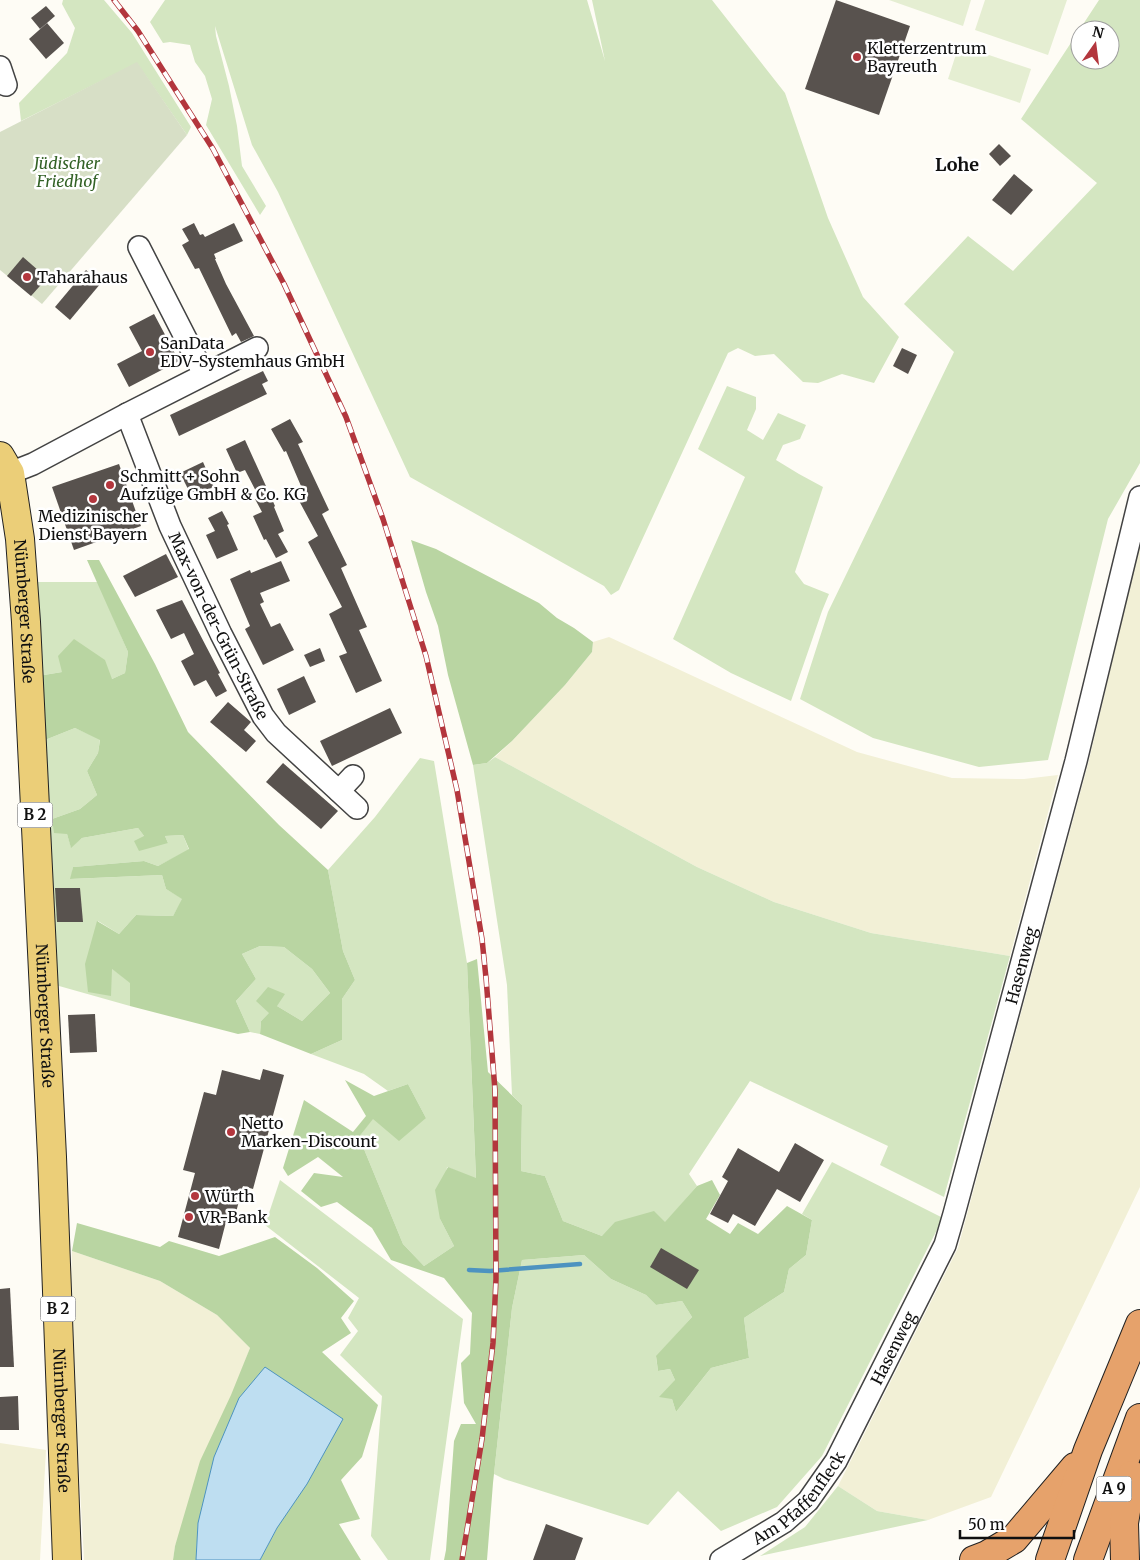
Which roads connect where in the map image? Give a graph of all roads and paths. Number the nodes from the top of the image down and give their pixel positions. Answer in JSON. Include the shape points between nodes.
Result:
{"nodes":[{"id":1,"x":139,"y":247,"type":"dead end"},
{"id":2,"x":257,"y":348,"type":"dead end"},
{"id":3,"x":204,"y":374,"type":"junction"},
{"id":4,"x":127,"y":414,"type":"junction"},
{"id":5,"x":5,"y":465,"type":"edge"},
{"id":6,"x":1140,"y":497,"type":"edge"},
{"id":7,"x":357,"y":808,"type":"dead end"},
{"id":8,"x":1140,"y":1324,"type":"edge"},
{"id":9,"x":857,"y":1418,"type":"joint"},
{"id":10,"x":1140,"y":1418,"type":"edge"},
{"id":11,"x":1140,"y":1433,"type":"edge"},
{"id":12,"x":1088,"y":1450,"type":"junction"},
{"id":13,"x":67,"y":1560,"type":"edge"},
{"id":14,"x":721,"y":1560,"type":"edge"},
{"id":15,"x":974,"y":1560,"type":"edge"},
{"id":16,"x":1050,"y":1560,"type":"edge"},
{"id":17,"x":1088,"y":1560,"type":"edge"},
{"id":18,"x":1125,"y":1560,"type":"edge"}],
"edges":[{"from":1,"to":3,"type":"street"},
{"from":2,"to":3,"type":"street","name":"Nürnberger Straße"},
{"from":3,"to":4,"type":"street","name":"Nürnberger Straße"},
{"from":4,"to":5,"type":"street","name":"Nürnberger Straße","via":[[47,457]]},
{"from":4,"to":7,"type":"street","name":"Max-von-der-Grün-Straße","via":[[170,526],[263,716],[276,733],[346,784]]},
{"from":5,"to":13,"type":"main road","name":"Nürnberger Straße","number":"B 2","via":[[20,539],[27,631]]},
{"from":6,"to":9,"type":"street","name":"Hasenweg","via":[[1076,761],[945,1245]]},
{"from":8,"to":12,"type":"highway","number":"A 9"},
{"from":9,"to":14,"type":"street","name":"Am Pfaffenfleck","via":[[836,1461],[808,1501],[784,1522]]},
{"from":10,"to":17,"type":"highway","number":"A 9"},
{"from":11,"to":18,"type":"highway","via":[[1124,1523]]},
{"from":12,"to":15,"type":"highway","via":[[1014,1539]]},
{"from":12,"to":16,"type":"highway","number":"A 9"}]}
